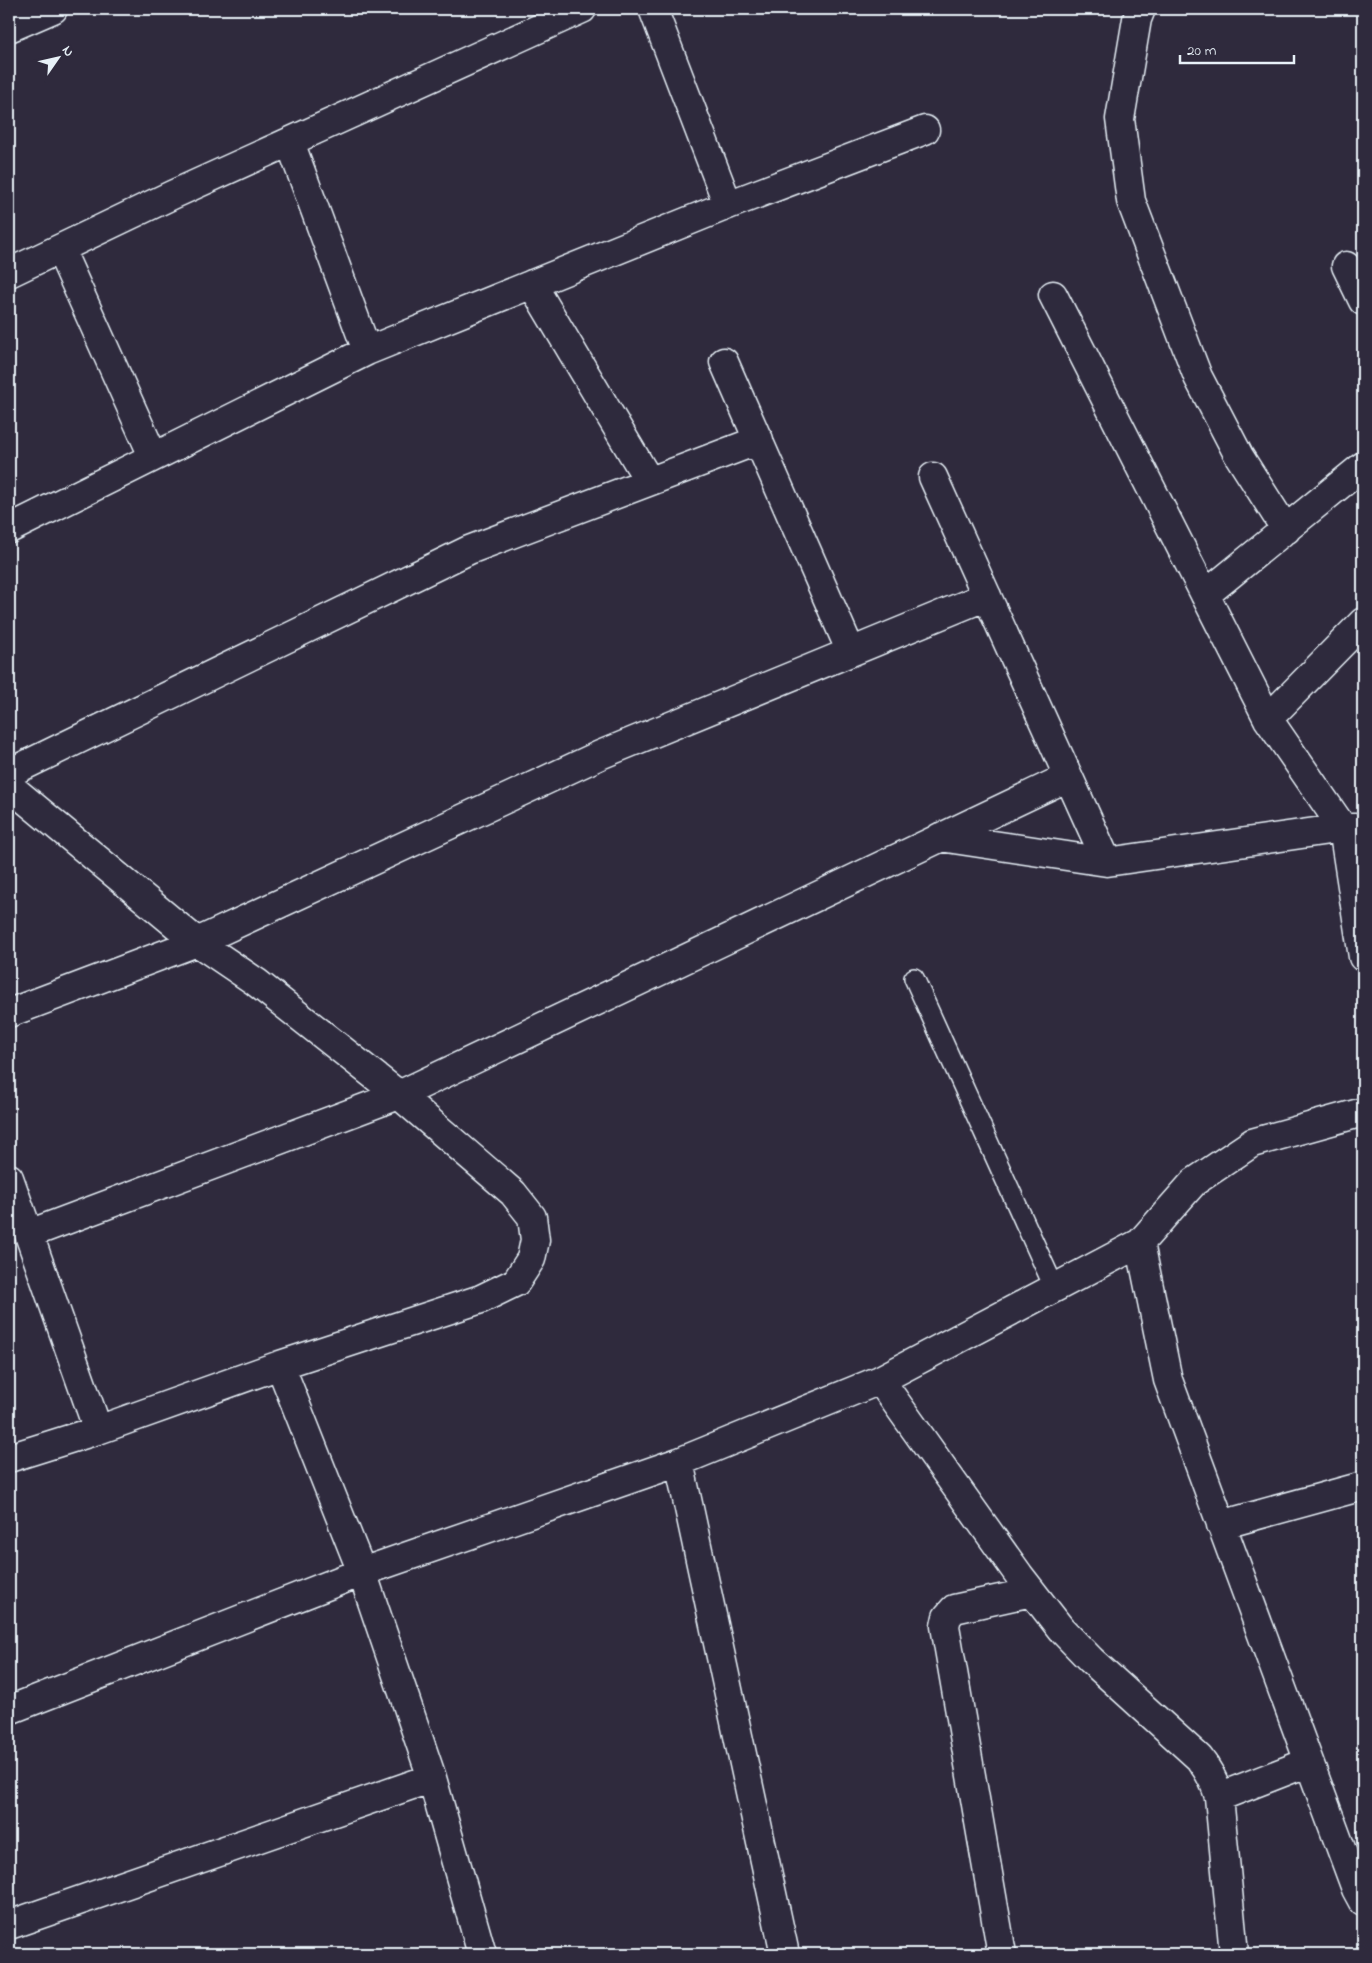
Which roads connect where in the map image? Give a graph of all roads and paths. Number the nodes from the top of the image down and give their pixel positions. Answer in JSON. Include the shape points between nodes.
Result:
{"nodes":[{"id":1,"x":53,"y":9,"type":"edge"},
{"id":2,"x":582,"y":9,"type":"edge"},
{"id":3,"x":652,"y":9,"type":"edge"},
{"id":4,"x":1141,"y":9,"type":"edge"},
{"id":5,"x":9,"y":28,"type":"edge"},
{"id":6,"x":925,"y":130,"type":"dead end"},
{"id":7,"x":290,"y":142,"type":"junction"},
{"id":8,"x":728,"y":205,"type":"junction"},
{"id":9,"x":60,"y":249,"type":"junction"},
{"id":10,"x":1346,"y":266,"type":"dead end"},
{"id":11,"x":9,"y":273,"type":"edge"},
{"id":12,"x":532,"y":284,"type":"junction"},
{"id":13,"x":1053,"y":295,"type":"dead end"},
{"id":14,"x":1363,"y":301,"type":"edge"},
{"id":15,"x":367,"y":351,"type":"junction"},
{"id":16,"x":724,"y":362,"type":"dead end"},
{"id":17,"x":759,"y":440,"type":"junction"},
{"id":18,"x":153,"y":456,"type":"junction"},
{"id":19,"x":1363,"y":466,"type":"edge"},
{"id":20,"x":933,"y":477,"type":"dead end"},
{"id":21,"x":649,"y":482,"type":"junction"},
{"id":22,"x":9,"y":529,"type":"edge"},
{"id":23,"x":1286,"y":530,"type":"junction"},
{"id":24,"x":1205,"y":595,"type":"junction"},
{"id":25,"x":987,"y":596,"type":"junction"},
{"id":26,"x":1363,"y":622,"type":"edge"},
{"id":27,"x":851,"y":652,"type":"junction"},
{"id":28,"x":1268,"y":719,"type":"junction"},
{"id":29,"x":9,"y":773,"type":"edge"},
{"id":30,"x":1068,"y":777,"type":"junction"},
{"id":31,"x":9,"y":786,"type":"edge"},
{"id":32,"x":1353,"y":828,"type":"edge"},
{"id":33,"x":940,"y":837,"type":"junction"},
{"id":34,"x":1106,"y":862,"type":"junction"},
{"id":35,"x":197,"y":942,"type":"junction"},
{"id":36,"x":1363,"y":957,"type":"edge"},
{"id":37,"x":914,"y":978,"type":"dead end"},
{"id":38,"x":9,"y":1013,"type":"edge"},
{"id":39,"x":398,"y":1095,"type":"junction"},
{"id":40,"x":1363,"y":1112,"type":"edge"},
{"id":41,"x":9,"y":1178,"type":"edge"},
{"id":42,"x":29,"y":1234,"type":"junction"},
{"id":43,"x":1140,"y":1242,"type":"junction"},
{"id":44,"x":1054,"y":1287,"type":"junction"},
{"id":45,"x":280,"y":1365,"type":"junction"},
{"id":46,"x":880,"y":1380,"type":"junction"},
{"id":47,"x":98,"y":1430,"type":"junction"},
{"id":48,"x":9,"y":1458,"type":"edge"},
{"id":49,"x":679,"y":1462,"type":"junction"},
{"id":50,"x":1363,"y":1486,"type":"edge"},
{"id":51,"x":1221,"y":1525,"type":"junction"},
{"id":52,"x":362,"y":1572,"type":"junction"},
{"id":53,"x":1032,"y":1592,"type":"junction"},
{"id":54,"x":9,"y":1710,"type":"edge"},
{"id":55,"x":1309,"y":1762,"type":"junction"},
{"id":56,"x":432,"y":1778,"type":"junction"},
{"id":57,"x":1219,"y":1797,"type":"junction"},
{"id":58,"x":1363,"y":1902,"type":"edge"},
{"id":59,"x":9,"y":1925,"type":"edge"},
{"id":60,"x":482,"y":1954,"type":"edge"},
{"id":61,"x":785,"y":1954,"type":"edge"},
{"id":62,"x":1002,"y":1954,"type":"edge"},
{"id":63,"x":1234,"y":1954,"type":"edge"}],
"edges":[{"from":1,"to":5,"type":"street"},
{"from":2,"to":7,"type":"street"},
{"from":3,"to":8,"type":"street"},
{"from":4,"to":23,"type":"street","via":[[1120,120],[1131,201],[1198,377],[1238,456]]},
{"from":6,"to":8,"type":"street"},
{"from":7,"to":9,"type":"street"},
{"from":7,"to":15,"type":"street"},
{"from":8,"to":12,"type":"street"},
{"from":9,"to":11,"type":"street"},
{"from":9,"to":18,"type":"street"},
{"from":10,"to":14,"type":"street"},
{"from":12,"to":15,"type":"street"},
{"from":12,"to":21,"type":"street"},
{"from":13,"to":24,"type":"street"},
{"from":15,"to":18,"type":"street"},
{"from":16,"to":17,"type":"street"},
{"from":17,"to":21,"type":"street"},
{"from":17,"to":27,"type":"street"},
{"from":18,"to":22,"type":"street"},
{"from":19,"to":23,"type":"street"},
{"from":20,"to":25,"type":"street"},
{"from":21,"to":29,"type":"street","via":[[469,550]]},
{"from":23,"to":24,"type":"street"},
{"from":24,"to":28,"type":"street"},
{"from":25,"to":27,"type":"street"},
{"from":25,"to":30,"type":"street"},
{"from":26,"to":28,"type":"street"},
{"from":27,"to":35,"type":"street","via":[[600,755]]},
{"from":28,"to":32,"type":"street"},
{"from":30,"to":33,"type":"street"},
{"from":30,"to":34,"type":"street"},
{"from":31,"to":35,"type":"street"},
{"from":32,"to":34,"type":"street"},
{"from":32,"to":36,"type":"street"},
{"from":33,"to":34,"type":"street"},
{"from":33,"to":39,"type":"street"},
{"from":35,"to":38,"type":"street"},
{"from":35,"to":39,"type":"street","via":[[256,982]]},
{"from":37,"to":44,"type":"lane"},
{"from":39,"to":42,"type":"street"},
{"from":39,"to":45,"type":"street","via":[[513,1193],[532,1217],[535,1240],[531,1259],[516,1282],[481,1299]]},
{"from":40,"to":43,"type":"street","via":[[1252,1143],[1194,1182]]},
{"from":41,"to":42,"type":"street"},
{"from":42,"to":47,"type":"street"},
{"from":43,"to":44,"type":"street"},
{"from":43,"to":51,"type":"street","via":[[1168,1380]]},
{"from":44,"to":46,"type":"street"},
{"from":45,"to":47,"type":"street"},
{"from":45,"to":52,"type":"street"},
{"from":46,"to":49,"type":"street"},
{"from":46,"to":53,"type":"street"},
{"from":47,"to":48,"type":"street"},
{"from":49,"to":52,"type":"street"},
{"from":49,"to":61,"type":"street"},
{"from":50,"to":51,"type":"street"},
{"from":51,"to":55,"type":"street"},
{"from":52,"to":54,"type":"street"},
{"from":52,"to":56,"type":"street"},
{"from":53,"to":57,"type":"street","via":[[1091,1660],[1199,1758],[1215,1782]]},
{"from":53,"to":62,"type":"street","via":[[954,1610],[945,1626]]},
{"from":55,"to":57,"type":"street"},
{"from":55,"to":58,"type":"street"},
{"from":56,"to":59,"type":"street"},
{"from":56,"to":60,"type":"street"},
{"from":57,"to":63,"type":"street"}]}
